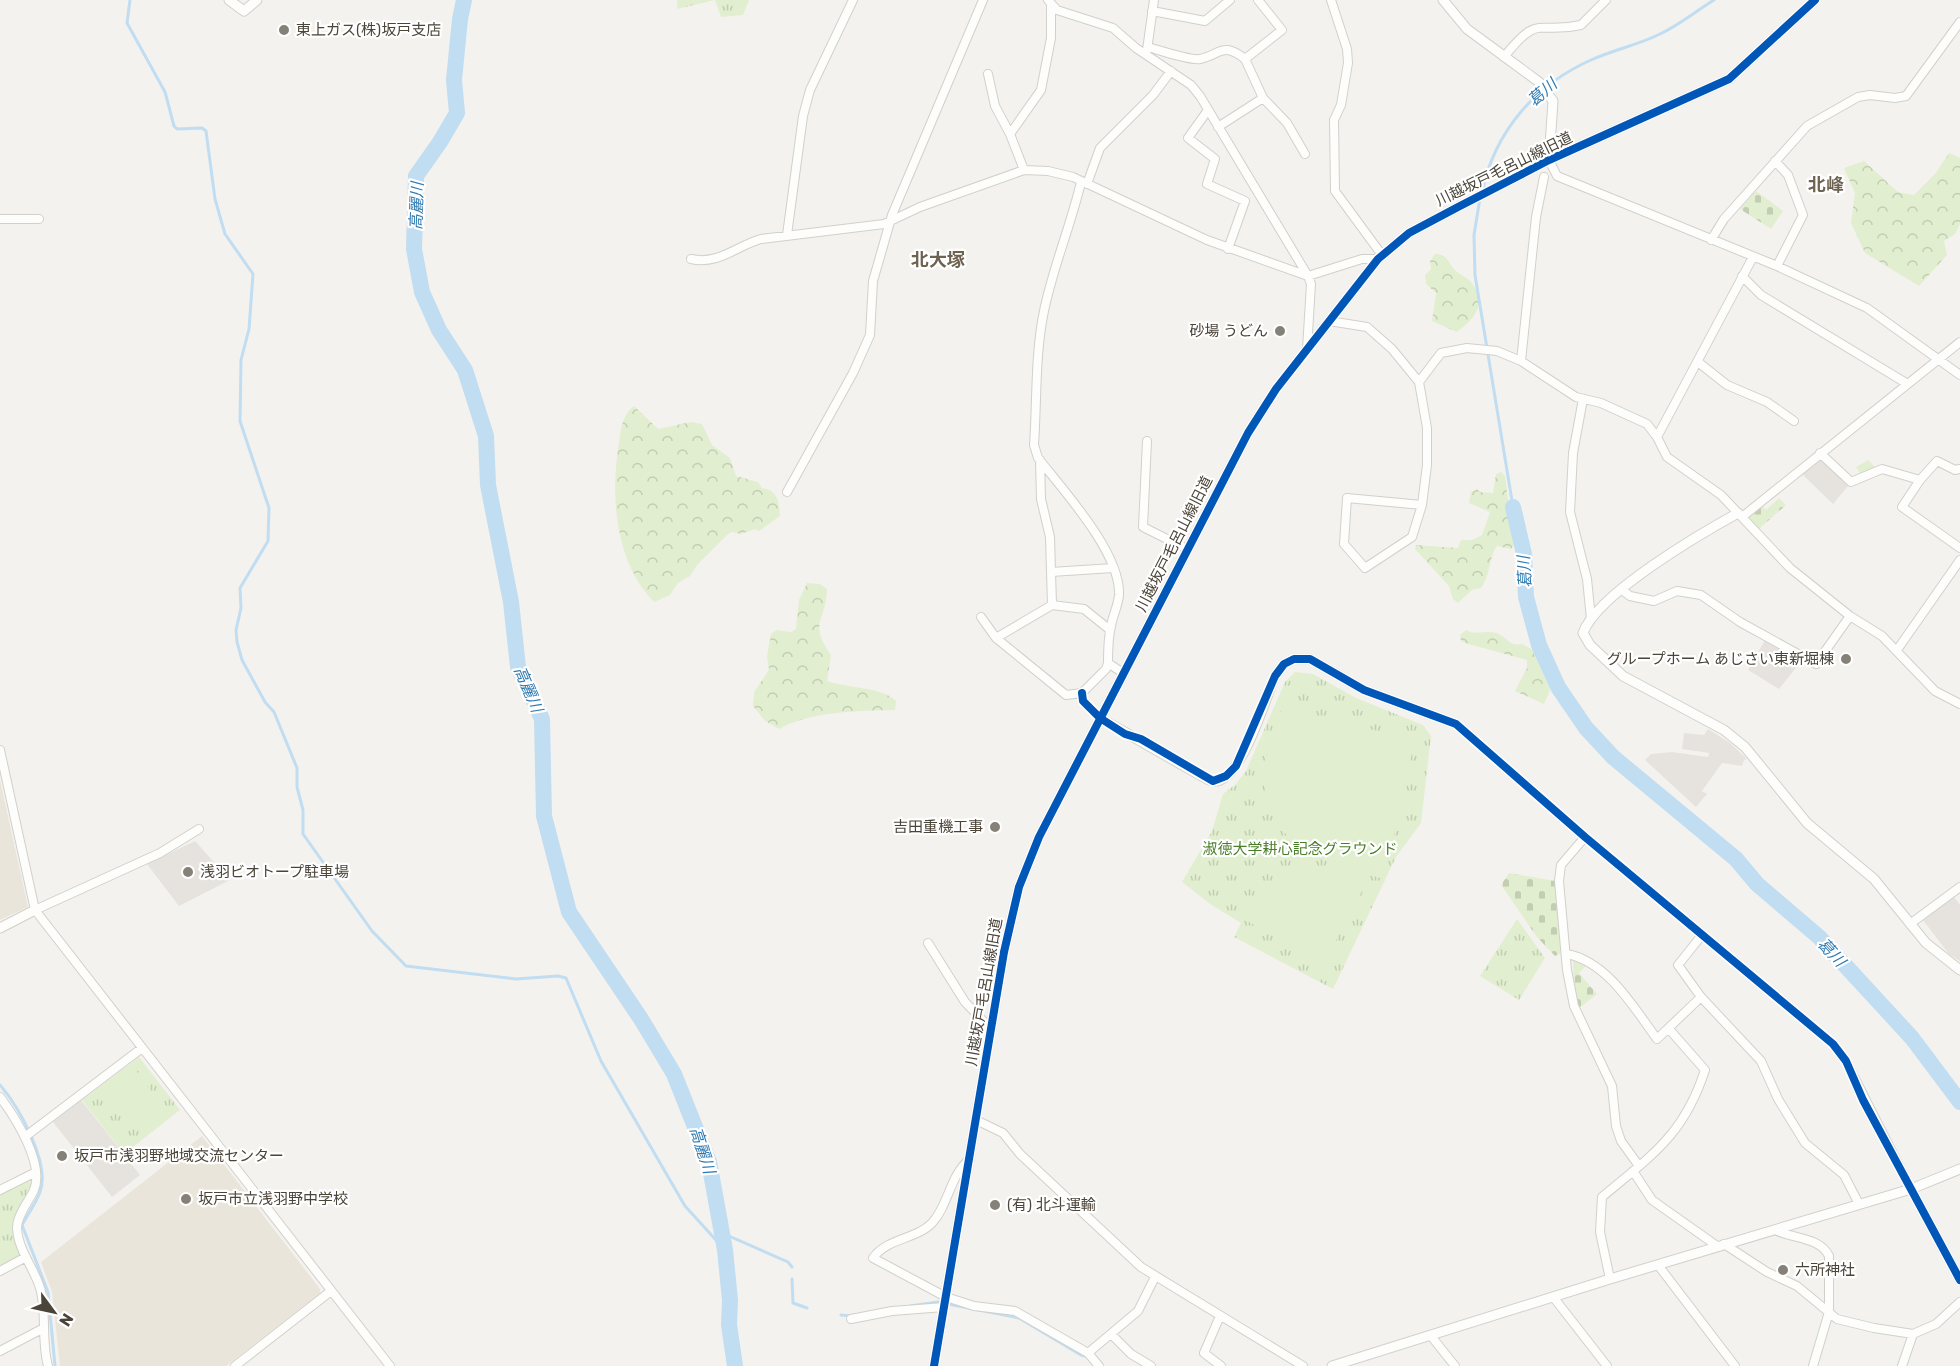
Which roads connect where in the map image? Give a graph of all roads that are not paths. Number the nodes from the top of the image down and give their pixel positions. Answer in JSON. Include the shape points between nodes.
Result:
{"nodes":[{"id":1,"x":229,"y":0,"type":"edge"},
{"id":2,"x":257,"y":0,"type":"edge"},
{"id":3,"x":853,"y":0,"type":"edge"},
{"id":4,"x":983,"y":0,"type":"edge"},
{"id":5,"x":1154,"y":0,"type":"edge"},
{"id":6,"x":1230,"y":0,"type":"edge"},
{"id":7,"x":1258,"y":0,"type":"edge"},
{"id":8,"x":1331,"y":0,"type":"edge"},
{"id":9,"x":1443,"y":0,"type":"edge"},
{"id":10,"x":1606,"y":0,"type":"edge"},
{"id":11,"x":1815,"y":0,"type":"edge"},
{"id":12,"x":1049,"y":3,"type":"edge"},
{"id":13,"x":1152,"y":11,"type":"junction"},
{"id":14,"x":1960,"y":22,"type":"edge"},
{"id":15,"x":1147,"y":50,"type":"junction"},
{"id":16,"x":1504,"y":57,"type":"junction"},
{"id":17,"x":1245,"y":59,"type":"junction"},
{"id":18,"x":1171,"y":71,"type":"junction"},
{"id":19,"x":988,"y":74,"type":"dead end"},
{"id":20,"x":1263,"y":98,"type":"junction"},
{"id":21,"x":1208,"y":110,"type":"junction"},
{"id":22,"x":1218,"y":127,"type":"junction"},
{"id":23,"x":1010,"y":134,"type":"junction"},
{"id":24,"x":1305,"y":154,"type":"dead end"},
{"id":25,"x":1549,"y":160,"type":"junction"},
{"id":26,"x":1775,"y":162,"type":"junction"},
{"id":27,"x":1024,"y":170,"type":"junction"},
{"id":28,"x":1544,"y":177,"type":"dead end"},
{"id":29,"x":1084,"y":183,"type":"junction"},
{"id":30,"x":0,"y":219,"type":"edge"},
{"id":31,"x":39,"y":219,"type":"dead end"},
{"id":32,"x":890,"y":222,"type":"junction"},
{"id":33,"x":788,"y":235,"type":"junction"},
{"id":34,"x":1711,"y":240,"type":"junction"},
{"id":35,"x":1228,"y":249,"type":"junction"},
{"id":36,"x":1380,"y":257,"type":"junction"},
{"id":37,"x":1753,"y":257,"type":"junction"},
{"id":38,"x":691,"y":259,"type":"dead end"},
{"id":39,"x":1777,"y":266,"type":"junction"},
{"id":40,"x":1308,"y":276,"type":"junction"},
{"id":41,"x":1743,"y":276,"type":"junction"},
{"id":42,"x":1329,"y":321,"type":"junction"},
{"id":43,"x":1960,"y":342,"type":"edge"},
{"id":44,"x":1307,"y":349,"type":"junction"},
{"id":45,"x":1938,"y":359,"type":"junction"},
{"id":46,"x":1521,"y":361,"type":"junction"},
{"id":47,"x":1698,"y":362,"type":"junction"},
{"id":48,"x":1960,"y":375,"type":"edge"},
{"id":49,"x":1419,"y":382,"type":"junction"},
{"id":50,"x":1906,"y":383,"type":"junction"},
{"id":51,"x":1583,"y":399,"type":"junction"},
{"id":52,"x":1794,"y":421,"type":"dead end"},
{"id":53,"x":1658,"y":437,"type":"junction"},
{"id":54,"x":1147,"y":441,"type":"dead end"},
{"id":55,"x":1820,"y":453,"type":"junction"},
{"id":56,"x":1040,"y":460,"type":"junction"},
{"id":57,"x":1960,"y":471,"type":"edge"},
{"id":58,"x":1920,"y":480,"type":"junction"},
{"id":59,"x":787,"y":492,"type":"dead end"},
{"id":60,"x":1422,"y":505,"type":"junction"},
{"id":61,"x":1740,"y":515,"type":"junction"},
{"id":62,"x":1960,"y":548,"type":"edge"},
{"id":63,"x":1187,"y":549,"type":"junction"},
{"id":64,"x":1960,"y":560,"type":"edge"},
{"id":65,"x":1113,"y":568,"type":"junction"},
{"id":66,"x":1051,"y":572,"type":"junction"},
{"id":67,"x":1622,"y":590,"type":"junction"},
{"id":68,"x":1052,"y":605,"type":"junction"},
{"id":69,"x":1850,"y":616,"type":"junction"},
{"id":70,"x":981,"y":617,"type":"dead end"},
{"id":71,"x":1591,"y":619,"type":"junction"},
{"id":72,"x":1110,"y":630,"type":"junction"},
{"id":73,"x":996,"y":638,"type":"junction"},
{"id":74,"x":1897,"y":650,"type":"junction"},
{"id":75,"x":1108,"y":663,"type":"junction"},
{"id":76,"x":1123,"y":673,"type":"junction"},
{"id":77,"x":1082,"y":693,"type":"junction"},
{"id":78,"x":1960,"y":704,"type":"edge"},
{"id":79,"x":1100,"y":718,"type":"junction"},
{"id":80,"x":1456,"y":724,"type":"joint"},
{"id":81,"x":0,"y":750,"type":"edge"},
{"id":82,"x":200,"y":829,"type":"dead end"},
{"id":83,"x":1585,"y":837,"type":"junction"},
{"id":84,"x":1960,"y":887,"type":"edge"},
{"id":85,"x":35,"y":910,"type":"junction"},
{"id":86,"x":1910,"y":924,"type":"junction"},
{"id":87,"x":0,"y":928,"type":"edge"},
{"id":88,"x":1702,"y":935,"type":"junction"},
{"id":89,"x":928,"y":943,"type":"dead end"},
{"id":90,"x":1567,"y":954,"type":"junction"},
{"id":91,"x":1960,"y":970,"type":"edge"},
{"id":92,"x":1701,"y":997,"type":"junction"},
{"id":93,"x":992,"y":1029,"type":"junction"},
{"id":94,"x":1670,"y":1029,"type":"junction"},
{"id":95,"x":142,"y":1048,"type":"junction"},
{"id":96,"x":2,"y":1103,"type":"edge"},
{"id":97,"x":976,"y":1120,"type":"junction"},
{"id":98,"x":26,"y":1136,"type":"junction"},
{"id":99,"x":970,"y":1159,"type":"junction"},
{"id":100,"x":1636,"y":1169,"type":"junction"},
{"id":101,"x":1960,"y":1169,"type":"edge"},
{"id":102,"x":34,"y":1173,"type":"junction"},
{"id":103,"x":1911,"y":1189,"type":"junction"},
{"id":104,"x":0,"y":1190,"type":"edge"},
{"id":105,"x":1859,"y":1204,"type":"junction"},
{"id":106,"x":1775,"y":1230,"type":"junction"},
{"id":107,"x":1720,"y":1245,"type":"junction"},
{"id":108,"x":26,"y":1257,"type":"junction"},
{"id":109,"x":1658,"y":1265,"type":"junction"},
{"id":110,"x":0,"y":1270,"type":"edge"},
{"id":111,"x":1155,"y":1277,"type":"junction"},
{"id":112,"x":1610,"y":1279,"type":"junction"},
{"id":113,"x":1960,"y":1280,"type":"edge"},
{"id":114,"x":331,"y":1291,"type":"junction"},
{"id":115,"x":1554,"y":1298,"type":"junction"},
{"id":116,"x":1960,"y":1302,"type":"edge"},
{"id":117,"x":945,"y":1303,"type":"junction"},
{"id":118,"x":1829,"y":1312,"type":"junction"},
{"id":119,"x":1220,"y":1316,"type":"junction"},
{"id":120,"x":851,"y":1319,"type":"dead end"},
{"id":121,"x":42,"y":1329,"type":"junction"},
{"id":122,"x":1111,"y":1334,"type":"junction"},
{"id":123,"x":1913,"y":1334,"type":"junction"},
{"id":124,"x":1431,"y":1336,"type":"junction"},
{"id":125,"x":0,"y":1351,"type":"edge"},
{"id":126,"x":1093,"y":1359,"type":"edge"},
{"id":127,"x":48,"y":1366,"type":"edge"},
{"id":128,"x":235,"y":1366,"type":"edge"},
{"id":129,"x":390,"y":1366,"type":"edge"},
{"id":130,"x":934,"y":1366,"type":"edge"},
{"id":131,"x":1151,"y":1366,"type":"edge"},
{"id":132,"x":1221,"y":1366,"type":"edge"},
{"id":133,"x":1303,"y":1366,"type":"edge"},
{"id":134,"x":1332,"y":1366,"type":"edge"},
{"id":135,"x":1455,"y":1366,"type":"edge"},
{"id":136,"x":1607,"y":1366,"type":"edge"},
{"id":137,"x":1735,"y":1366,"type":"edge"},
{"id":138,"x":1813,"y":1366,"type":"edge"},
{"id":139,"x":1902,"y":1366,"type":"edge"}],
"edges":[{"from":1,"to":2,"type":"street","via":[[244,11]]},
{"from":3,"to":33,"type":"street","via":[[810,90],[803,116]]},
{"from":4,"to":32,"type":"street"},
{"from":5,"to":13,"type":"street"},
{"from":6,"to":13,"type":"street","via":[[1205,21]]},
{"from":7,"to":17,"type":"street","via":[[1282,30]]},
{"from":8,"to":36,"type":"street","via":[[1348,63],[1341,105],[1334,120],[1335,191]]},
{"from":9,"to":16,"type":"street","via":[[1467,29]]},
{"from":10,"to":16,"type":"street","via":[[1581,25],[1531,29]]},
{"from":11,"to":25,"type":"street","name":"川越坂戸毛呂山線旧道","via":[[1729,79]]},
{"from":12,"to":15,"type":"street","via":[[1113,28]]},
{"from":12,"to":23,"type":"street","via":[[1051,38],[1043,84]]},
{"from":13,"to":15,"type":"street"},
{"from":14,"to":26,"type":"street","via":[[1906,96],[1858,97],[1807,126]]},
{"from":15,"to":17,"type":"street","via":[[1200,60],[1224,50]]},
{"from":15,"to":18,"type":"street"},
{"from":16,"to":25,"type":"street","via":[[1541,84],[1553,101]]},
{"from":17,"to":20,"type":"street"},
{"from":18,"to":21,"type":"street","via":[[1191,85]]},
{"from":18,"to":29,"type":"street","via":[[1153,95],[1100,148]]},
{"from":19,"to":23,"type":"street","via":[[995,106]]},
{"from":20,"to":22,"type":"street"},
{"from":20,"to":24,"type":"street","via":[[1287,123]]},
{"from":21,"to":22,"type":"street"},
{"from":21,"to":35,"type":"street","via":[[1188,138],[1215,159],[1207,184],[1245,201]]},
{"from":22,"to":40,"type":"street"},
{"from":23,"to":27,"type":"street"},
{"from":25,"to":34,"type":"street","via":[[1557,176]]},
{"from":25,"to":36,"type":"street","name":"川越坂戸毛呂山線旧道","via":[[1427,223]]},
{"from":26,"to":34,"type":"street","via":[[1724,219]]},
{"from":26,"to":39,"type":"street","via":[[1788,175],[1803,214]]},
{"from":27,"to":29,"type":"street","via":[[1059,173]]},
{"from":27,"to":32,"type":"street","via":[[920,207]]},
{"from":28,"to":46,"type":"street"},
{"from":29,"to":35,"type":"street"},
{"from":29,"to":56,"type":"street","via":[[1044,310],[1034,445]]},
{"from":30,"to":31,"type":"street"},
{"from":32,"to":33,"type":"street"},
{"from":32,"to":59,"type":"street","via":[[873,281],[870,335]]},
{"from":33,"to":38,"type":"street","via":[[751,242],[726,256]]},
{"from":34,"to":37,"type":"street"},
{"from":35,"to":40,"type":"street"},
{"from":36,"to":40,"type":"street"},
{"from":36,"to":42,"type":"street","name":"川越坂戸毛呂山線旧道"},
{"from":37,"to":39,"type":"street"},
{"from":37,"to":41,"type":"street"},
{"from":39,"to":45,"type":"street","via":[[1867,308]]},
{"from":40,"to":44,"type":"street","via":[[1311,284]]},
{"from":41,"to":47,"type":"street"},
{"from":41,"to":50,"type":"street","via":[[1770,301]]},
{"from":42,"to":44,"type":"street","name":"川越坂戸毛呂山線旧道"},
{"from":42,"to":49,"type":"street","via":[[1367,327],[1392,349]]},
{"from":43,"to":45,"type":"street"},
{"from":44,"to":63,"type":"street","name":"川越坂戸毛呂山線旧道","via":[[1248,433]]},
{"from":45,"to":48,"type":"street"},
{"from":45,"to":50,"type":"street"},
{"from":46,"to":49,"type":"street","via":[[1497,351],[1467,348],[1441,353]]},
{"from":46,"to":51,"type":"street"},
{"from":47,"to":52,"type":"street","via":[[1727,385],[1767,402]]},
{"from":47,"to":53,"type":"street"},
{"from":49,"to":60,"type":"street","via":[[1427,428]]},
{"from":50,"to":55,"type":"street"},
{"from":51,"to":53,"type":"street","via":[[1630,414],[1647,424]]},
{"from":51,"to":71,"type":"street","via":[[1573,453],[1570,512],[1587,579]]},
{"from":53,"to":61,"type":"street","via":[[1667,457],[1721,495]]},
{"from":54,"to":63,"type":"street","via":[[1143,527]]},
{"from":55,"to":58,"type":"street","via":[[1851,482],[1882,469]]},
{"from":55,"to":61,"type":"street"},
{"from":56,"to":65,"type":"street","via":[[1092,530]]},
{"from":56,"to":66,"type":"street"},
{"from":57,"to":58,"type":"street","via":[[1937,461]]},
{"from":58,"to":62,"type":"street","via":[[1902,507]]},
{"from":60,"to":60,"type":"street","via":[[1412,537],[1365,568],[1344,544],[1347,498]]},
{"from":61,"to":67,"type":"street","via":[[1663,557]]},
{"from":61,"to":69,"type":"street","via":[[1790,568]]},
{"from":63,"to":76,"type":"street","name":"川越坂戸毛呂山線旧道"},
{"from":64,"to":74,"type":"street"},
{"from":65,"to":66,"type":"street"},
{"from":65,"to":72,"type":"street","via":[[1119,593]]},
{"from":66,"to":68,"type":"street"},
{"from":67,"to":69,"type":"street","via":[[1630,596],[1654,601],[1677,591],[1701,595],[1740,622],[1816,664]]},
{"from":67,"to":71,"type":"street"},
{"from":68,"to":72,"type":"street","via":[[1084,609]]},
{"from":68,"to":73,"type":"street"},
{"from":69,"to":74,"type":"street"},
{"from":70,"to":73,"type":"street"},
{"from":71,"to":86,"type":"street","via":[[1583,633],[1608,664],[1635,684],[1710,723],[1745,747],[1807,823],[1874,879]]},
{"from":72,"to":75,"type":"street"},
{"from":73,"to":77,"type":"street","via":[[1066,695]]},
{"from":74,"to":78,"type":"street","via":[[1935,691]]},
{"from":75,"to":76,"type":"street"},
{"from":75,"to":77,"type":"street"},
{"from":76,"to":79,"type":"street","name":"川越坂戸毛呂山線旧道"},
{"from":77,"to":79,"type":"street","via":[[1083,701]]},
{"from":79,"to":80,"type":"street","via":[[1198,774],[1220,780],[1231,772],[1241,756],[1275,676],[1294,659],[1310,659],[1364,690]]},
{"from":79,"to":93,"type":"street","name":"川越坂戸毛呂山線旧道","via":[[1051,811],[1022,878],[1011,914]]},
{"from":80,"to":83,"type":"street"},
{"from":81,"to":85,"type":"street"},
{"from":82,"to":85,"type":"street","via":[[160,853]]},
{"from":83,"to":88,"type":"street"},
{"from":83,"to":90,"type":"street","via":[[1561,866],[1559,881]]},
{"from":84,"to":86,"type":"street"},
{"from":85,"to":87,"type":"street"},
{"from":85,"to":95,"type":"street"},
{"from":86,"to":91,"type":"street","via":[[1931,948]]},
{"from":88,"to":92,"type":"street","via":[[1678,965]]},
{"from":88,"to":103,"type":"street","via":[[1840,1052]]},
{"from":89,"to":93,"type":"street","via":[[965,1002]]},
{"from":90,"to":94,"type":"street","via":[[1581,957],[1611,979],[1658,1039]]},
{"from":90,"to":100,"type":"street","via":[[1574,1006],[1612,1086],[1616,1126]]},
{"from":92,"to":94,"type":"street"},
{"from":92,"to":105,"type":"street","via":[[1761,1061],[1805,1143],[1844,1175]]},
{"from":93,"to":97,"type":"street","name":"川越坂戸毛呂山線旧道"},
{"from":94,"to":100,"type":"street","via":[[1705,1070],[1676,1132]]},
{"from":95,"to":98,"type":"street"},
{"from":95,"to":114,"type":"street"},
{"from":96,"to":98,"type":"street"},
{"from":97,"to":99,"type":"street","name":"川越坂戸毛呂山線旧道"},
{"from":97,"to":111,"type":"street","via":[[1003,1133],[1020,1154]]},
{"from":98,"to":102,"type":"street"},
{"from":99,"to":117,"type":"street","name":"川越坂戸毛呂山線旧道"},
{"from":99,"to":117,"type":"street","via":[[958,1171],[930,1225],[899,1238],[873,1258]]},
{"from":100,"to":107,"type":"street","via":[[1652,1200]]},
{"from":100,"to":112,"type":"street","via":[[1602,1197],[1600,1232]]},
{"from":101,"to":103,"type":"street"},
{"from":102,"to":104,"type":"street"},
{"from":102,"to":108,"type":"street","via":[[35,1186],[17,1230]]},
{"from":103,"to":105,"type":"street"},
{"from":103,"to":113,"type":"street"},
{"from":105,"to":106,"type":"street"},
{"from":106,"to":107,"type":"street"},
{"from":106,"to":118,"type":"street","via":[[1825,1248]]},
{"from":107,"to":109,"type":"street"},
{"from":107,"to":118,"type":"street","via":[[1797,1286]]},
{"from":108,"to":110,"type":"street"},
{"from":108,"to":121,"type":"street","via":[[41,1288]]},
{"from":109,"to":112,"type":"street"},
{"from":109,"to":137,"type":"street"},
{"from":111,"to":119,"type":"street"},
{"from":111,"to":122,"type":"street","via":[[1138,1311]]},
{"from":112,"to":115,"type":"street"},
{"from":114,"to":128,"type":"street"},
{"from":114,"to":129,"type":"street"},
{"from":115,"to":124,"type":"street"},
{"from":115,"to":136,"type":"street"},
{"from":116,"to":123,"type":"street","via":[[1936,1324]]},
{"from":117,"to":120,"type":"street"},
{"from":117,"to":126,"type":"street","via":[[1015,1311]]},
{"from":117,"to":130,"type":"street","name":"川越坂戸毛呂山線旧道"},
{"from":118,"to":123,"type":"street","via":[[1837,1319]]},
{"from":118,"to":138,"type":"street"},
{"from":119,"to":132,"type":"street","via":[[1204,1353]]},
{"from":119,"to":133,"type":"street"},
{"from":121,"to":125,"type":"street"},
{"from":121,"to":127,"type":"street"},
{"from":122,"to":126,"type":"street"},
{"from":122,"to":131,"type":"street","via":[[1131,1354]]},
{"from":123,"to":139,"type":"street"},
{"from":124,"to":134,"type":"street"},
{"from":124,"to":135,"type":"street"}]}
